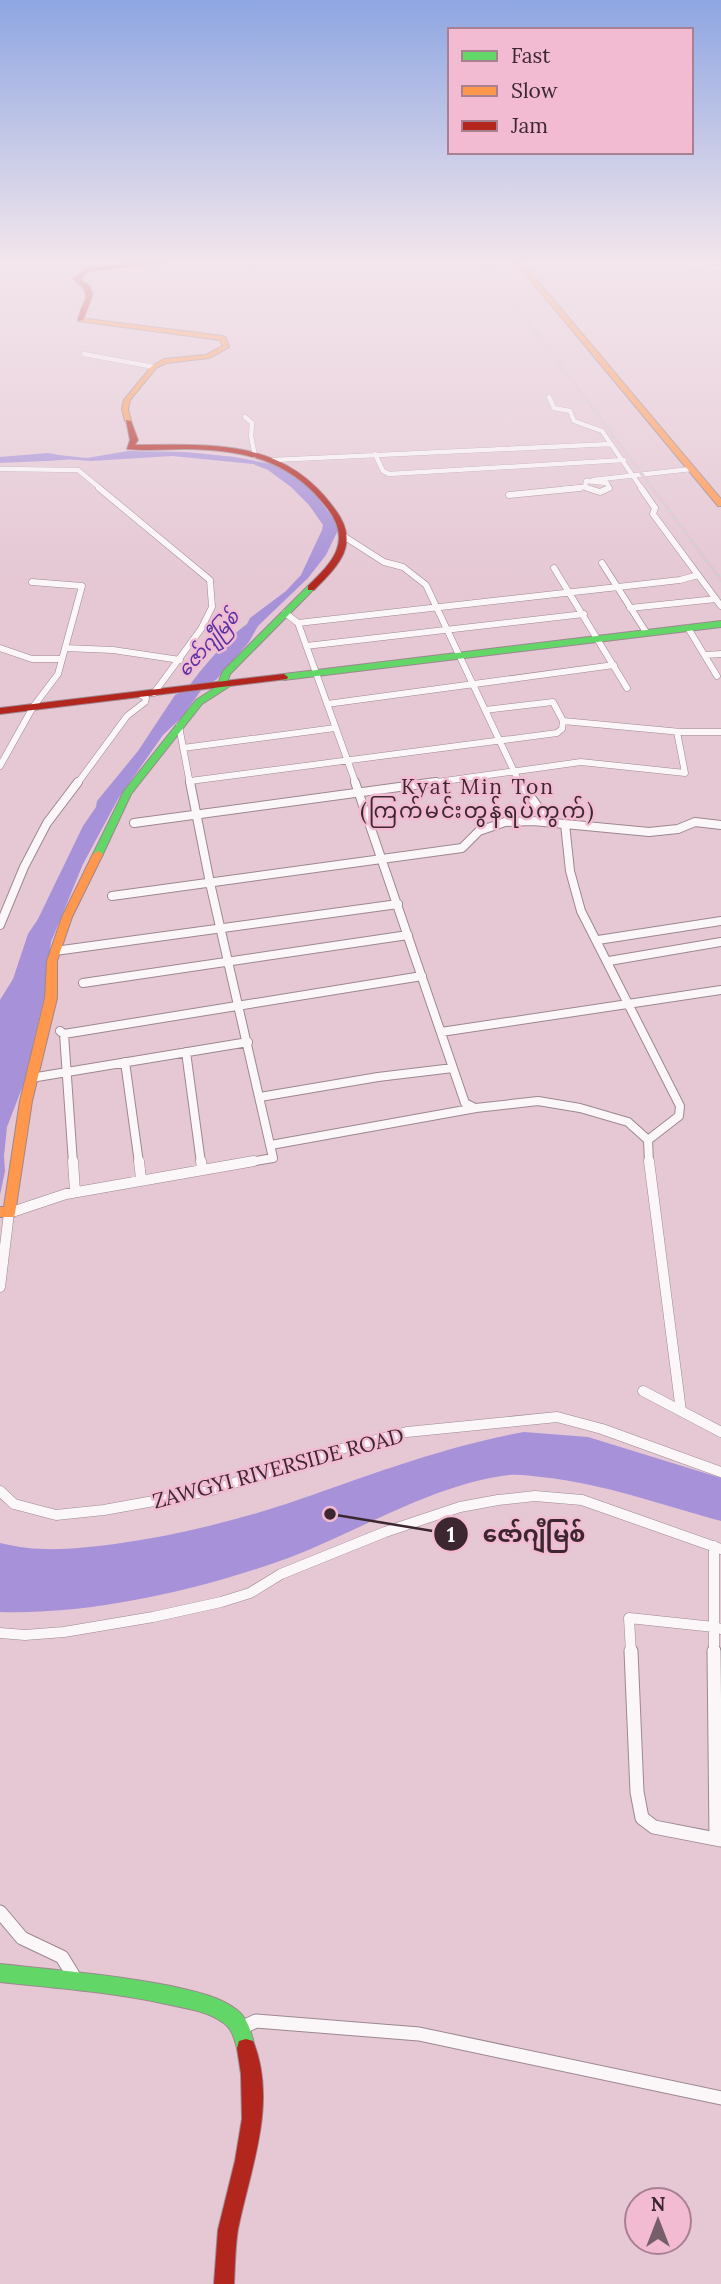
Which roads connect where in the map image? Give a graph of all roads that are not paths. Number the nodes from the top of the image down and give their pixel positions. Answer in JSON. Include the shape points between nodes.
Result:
{"nodes":[{"id":1,"x":154,"y":367,"type":"edge"},
{"id":2,"x":606,"y":367,"type":"edge"},
{"id":3,"x":549,"y":397,"type":"dead end"},
{"id":4,"x":245,"y":417,"type":"dead end"},
{"id":5,"x":611,"y":444,"type":"junction"},
{"id":6,"x":375,"y":454,"type":"junction"},
{"id":7,"x":256,"y":456,"type":"junction"},
{"id":8,"x":273,"y":460,"type":"junction"},
{"id":9,"x":624,"y":460,"type":"junction"},
{"id":10,"x":0,"y":469,"type":"edge"},
{"id":11,"x":691,"y":469,"type":"junction"},
{"id":12,"x":632,"y":476,"type":"junction"},
{"id":13,"x":593,"y":480,"type":"junction"},
{"id":14,"x":585,"y":487,"type":"junction"},
{"id":15,"x":509,"y":495,"type":"dead end"},
{"id":16,"x":721,"y":504,"type":"edge"},
{"id":17,"x":345,"y":537,"type":"junction"},
{"id":18,"x":602,"y":563,"type":"dead end"},
{"id":19,"x":554,"y":568,"type":"dead end"},
{"id":20,"x":698,"y":575,"type":"junction"},
{"id":21,"x":32,"y":582,"type":"dead end"},
{"id":22,"x":615,"y":586,"type":"junction"},
{"id":23,"x":569,"y":592,"type":"junction"},
{"id":24,"x":716,"y":599,"type":"junction"},
{"id":25,"x":721,"y":606,"type":"edge"},
{"id":26,"x":437,"y":608,"type":"junction"},
{"id":27,"x":630,"y":608,"type":"junction"},
{"id":28,"x":285,"y":613,"type":"junction"},
{"id":29,"x":584,"y":614,"type":"junction"},
{"id":30,"x":298,"y":623,"type":"junction"},
{"id":31,"x":721,"y":625,"type":"edge"},
{"id":32,"x":447,"y":628,"type":"junction"},
{"id":33,"x":688,"y":628,"type":"junction"},
{"id":34,"x":646,"y":632,"type":"junction"},
{"id":35,"x":599,"y":638,"type":"junction"},
{"id":36,"x":306,"y":646,"type":"junction"},
{"id":37,"x":0,"y":648,"type":"edge"},
{"id":38,"x":65,"y":648,"type":"junction"},
{"id":39,"x":721,"y":654,"type":"edge"},
{"id":40,"x":460,"y":655,"type":"junction"},
{"id":41,"x":706,"y":655,"type":"junction"},
{"id":42,"x":62,"y":659,"type":"junction"},
{"id":43,"x":180,"y":660,"type":"junction"},
{"id":44,"x":614,"y":665,"type":"junction"},
{"id":45,"x":316,"y":673,"type":"junction"},
{"id":46,"x":717,"y":676,"type":"dead end"},
{"id":47,"x":473,"y":684,"type":"junction"},
{"id":48,"x":222,"y":685,"type":"junction"},
{"id":49,"x":627,"y":688,"type":"dead end"},
{"id":50,"x":147,"y":694,"type":"junction"},
{"id":51,"x":327,"y":704,"type":"junction"},
{"id":52,"x":33,"y":708,"type":"junction"},
{"id":53,"x":485,"y":710,"type":"junction"},
{"id":54,"x":0,"y":711,"type":"edge"},
{"id":55,"x":564,"y":721,"type":"junction"},
{"id":56,"x":179,"y":726,"type":"junction"},
{"id":57,"x":335,"y":727,"type":"junction"},
{"id":58,"x":677,"y":732,"type":"junction"},
{"id":59,"x":721,"y":733,"type":"edge"},
{"id":60,"x":500,"y":740,"type":"junction"},
{"id":61,"x":183,"y":748,"type":"junction"},
{"id":62,"x":347,"y":759,"type":"junction"},
{"id":63,"x":0,"y":766,"type":"edge"},
{"id":64,"x":514,"y":771,"type":"junction"},
{"id":65,"x":190,"y":780,"type":"junction"},
{"id":66,"x":359,"y":794,"type":"junction"},
{"id":67,"x":198,"y":816,"type":"junction"},
{"id":68,"x":550,"y":822,"type":"junction"},
{"id":69,"x":134,"y":823,"type":"dead end"},
{"id":70,"x":565,"y":824,"type":"junction"},
{"id":71,"x":721,"y":825,"type":"edge"},
{"id":72,"x":383,"y":860,"type":"junction"},
{"id":73,"x":210,"y":883,"type":"junction"},
{"id":74,"x":112,"y":896,"type":"dead end"},
{"id":75,"x":398,"y":904,"type":"junction"},
{"id":76,"x":721,"y":921,"type":"edge"},
{"id":77,"x":0,"y":925,"type":"edge"},
{"id":78,"x":221,"y":926,"type":"junction"},
{"id":79,"x":408,"y":935,"type":"junction"},
{"id":80,"x":598,"y":940,"type":"junction"},
{"id":81,"x":721,"y":942,"type":"edge"},
{"id":82,"x":55,"y":951,"type":"junction"},
{"id":83,"x":230,"y":961,"type":"junction"},
{"id":84,"x":609,"y":961,"type":"junction"},
{"id":85,"x":422,"y":976,"type":"junction"},
{"id":86,"x":83,"y":983,"type":"dead end"},
{"id":87,"x":721,"y":990,"type":"edge"},
{"id":88,"x":240,"y":1004,"type":"junction"},
{"id":89,"x":631,"y":1005,"type":"junction"},
{"id":90,"x":441,"y":1032,"type":"junction"},
{"id":91,"x":248,"y":1042,"type":"junction"},
{"id":92,"x":186,"y":1052,"type":"junction"},
{"id":93,"x":125,"y":1062,"type":"junction"},
{"id":94,"x":453,"y":1068,"type":"junction"},
{"id":95,"x":66,"y":1074,"type":"junction"},
{"id":96,"x":31,"y":1078,"type":"junction"},
{"id":97,"x":260,"y":1097,"type":"junction"},
{"id":98,"x":476,"y":1108,"type":"junction"},
{"id":99,"x":648,"y":1140,"type":"junction"},
{"id":100,"x":271,"y":1145,"type":"junction"},
{"id":101,"x":273,"y":1158,"type":"joint"},
{"id":102,"x":202,"y":1169,"type":"junction"},
{"id":103,"x":141,"y":1179,"type":"junction"},
{"id":104,"x":75,"y":1192,"type":"junction"},
{"id":105,"x":5,"y":1213,"type":"edge"},
{"id":106,"x":0,"y":1287,"type":"edge"},
{"id":107,"x":643,"y":1391,"type":"dead end"},
{"id":108,"x":681,"y":1411,"type":"junction"},
{"id":109,"x":721,"y":1432,"type":"edge"},
{"id":110,"x":721,"y":1472,"type":"edge"},
{"id":111,"x":0,"y":1491,"type":"edge"},
{"id":112,"x":718,"y":1548,"type":"edge"},
{"id":113,"x":718,"y":1628,"type":"edge"},
{"id":114,"x":0,"y":1633,"type":"edge"},
{"id":115,"x":718,"y":1839,"type":"edge"},
{"id":116,"x":0,"y":1912,"type":"edge"},
{"id":117,"x":0,"y":1972,"type":"edge"},
{"id":118,"x":77,"y":1981,"type":"junction"},
{"id":119,"x":241,"y":2028,"type":"junction"},
{"id":120,"x":721,"y":2098,"type":"edge"},
{"id":121,"x":224,"y":2284,"type":"edge"}],
"edges":[{"from":1,"to":7,"type":"main road","via":[[127,400],[125,409],[134,440],[130,447]]},
{"from":2,"to":11,"type":"main road"},
{"from":3,"to":5,"type":"street","via":[[554,408],[570,411],[574,421],[602,431]]},
{"from":4,"to":7,"type":"street","via":[[252,423]]},
{"from":5,"to":6,"type":"street"},
{"from":5,"to":9,"type":"street"},
{"from":6,"to":8,"type":"street"},
{"from":6,"to":9,"type":"street","via":[[389,474]]},
{"from":7,"to":8,"type":"main road"},
{"from":8,"to":17,"type":"main road","via":[[309,480],[339,518]]},
{"from":9,"to":12,"type":"street"},
{"from":10,"to":43,"type":"street","via":[[78,470],[210,580],[212,607]]},
{"from":11,"to":12,"type":"street"},
{"from":11,"to":16,"type":"main road"},
{"from":12,"to":13,"type":"street"},
{"from":12,"to":20,"type":"street","via":[[654,508],[653,514]]},
{"from":13,"to":14,"type":"street","via":[[584,483]]},
{"from":13,"to":14,"type":"street","via":[[604,481],[609,488],[600,492]]},
{"from":14,"to":15,"type":"street"},
{"from":17,"to":26,"type":"street","via":[[384,562],[403,567],[426,585]]},
{"from":17,"to":28,"type":"main road","via":[[336,564]]},
{"from":18,"to":22,"type":"street"},
{"from":19,"to":23,"type":"street"},
{"from":20,"to":22,"type":"street"},
{"from":20,"to":24,"type":"street"},
{"from":21,"to":38,"type":"street","via":[[82,586]]},
{"from":22,"to":23,"type":"street"},
{"from":22,"to":27,"type":"street"},
{"from":23,"to":26,"type":"street"},
{"from":23,"to":29,"type":"street"},
{"from":24,"to":25,"type":"street"},
{"from":24,"to":27,"type":"street"},
{"from":26,"to":30,"type":"street"},
{"from":26,"to":32,"type":"street"},
{"from":27,"to":34,"type":"street"},
{"from":28,"to":30,"type":"street"},
{"from":28,"to":48,"type":"main road","via":[[226,673]]},
{"from":29,"to":32,"type":"street"},
{"from":29,"to":35,"type":"street"},
{"from":30,"to":36,"type":"street"},
{"from":31,"to":33,"type":"main road"},
{"from":32,"to":36,"type":"street"},
{"from":32,"to":40,"type":"street"},
{"from":33,"to":34,"type":"main road"},
{"from":33,"to":41,"type":"street"},
{"from":34,"to":35,"type":"main road"},
{"from":35,"to":40,"type":"main road"},
{"from":35,"to":44,"type":"street"},
{"from":36,"to":45,"type":"street"},
{"from":37,"to":42,"type":"street","via":[[32,659]]},
{"from":38,"to":42,"type":"street"},
{"from":38,"to":43,"type":"street"},
{"from":39,"to":41,"type":"street"},
{"from":40,"to":45,"type":"main road"},
{"from":40,"to":47,"type":"street"},
{"from":41,"to":46,"type":"street"},
{"from":42,"to":52,"type":"street","via":[[58,674]]},
{"from":43,"to":50,"type":"street"},
{"from":44,"to":47,"type":"street"},
{"from":44,"to":49,"type":"street"},
{"from":45,"to":48,"type":"main road"},
{"from":45,"to":51,"type":"street"},
{"from":47,"to":51,"type":"street"},
{"from":47,"to":53,"type":"street"},
{"from":48,"to":50,"type":"main road"},
{"from":48,"to":56,"type":"main road","via":[[199,702]]},
{"from":50,"to":52,"type":"main road"},
{"from":50,"to":77,"type":"street","via":[[47,823]]},
{"from":51,"to":57,"type":"street"},
{"from":52,"to":54,"type":"main road"},
{"from":52,"to":63,"type":"street"},
{"from":53,"to":55,"type":"street","via":[[553,702]]},
{"from":53,"to":60,"type":"street"},
{"from":55,"to":58,"type":"street"},
{"from":55,"to":60,"type":"street","via":[[557,733]]},
{"from":56,"to":61,"type":"street"},
{"from":56,"to":82,"type":"main road","via":[[127,793]]},
{"from":57,"to":61,"type":"street"},
{"from":57,"to":62,"type":"street"},
{"from":58,"to":59,"type":"street"},
{"from":58,"to":64,"type":"street","via":[[685,772],[581,762]]},
{"from":60,"to":62,"type":"street"},
{"from":60,"to":64,"type":"street"},
{"from":61,"to":65,"type":"street"},
{"from":62,"to":65,"type":"street"},
{"from":62,"to":66,"type":"street"},
{"from":64,"to":66,"type":"street"},
{"from":64,"to":68,"type":"street","via":[[530,802]]},
{"from":65,"to":67,"type":"street"},
{"from":66,"to":67,"type":"street"},
{"from":66,"to":72,"type":"street"},
{"from":67,"to":69,"type":"street"},
{"from":67,"to":73,"type":"street"},
{"from":68,"to":70,"type":"street"},
{"from":68,"to":72,"type":"street","via":[[490,825],[462,848]]},
{"from":70,"to":71,"type":"street","via":[[649,832],[695,822]]},
{"from":70,"to":80,"type":"street","via":[[570,882],[581,916]]},
{"from":72,"to":73,"type":"street"},
{"from":72,"to":75,"type":"street"},
{"from":73,"to":74,"type":"street"},
{"from":73,"to":78,"type":"street"},
{"from":75,"to":78,"type":"street"},
{"from":75,"to":79,"type":"street"},
{"from":76,"to":80,"type":"street"},
{"from":78,"to":82,"type":"street"},
{"from":78,"to":83,"type":"street"},
{"from":79,"to":83,"type":"street"},
{"from":79,"to":85,"type":"street"},
{"from":80,"to":84,"type":"street"},
{"from":81,"to":84,"type":"street"},
{"from":82,"to":96,"type":"main road","via":[[51,998]]},
{"from":83,"to":86,"type":"street"},
{"from":83,"to":88,"type":"street"},
{"from":84,"to":89,"type":"street"},
{"from":85,"to":88,"type":"street"},
{"from":85,"to":90,"type":"street"},
{"from":87,"to":89,"type":"street"},
{"from":88,"to":91,"type":"street"},
{"from":88,"to":95,"type":"street","via":[[62,1032]]},
{"from":89,"to":90,"type":"street"},
{"from":89,"to":99,"type":"street","via":[[680,1106],[679,1116]]},
{"from":90,"to":94,"type":"street"},
{"from":91,"to":92,"type":"street"},
{"from":91,"to":97,"type":"street"},
{"from":92,"to":93,"type":"street"},
{"from":92,"to":102,"type":"street"},
{"from":93,"to":95,"type":"street"},
{"from":93,"to":103,"type":"street"},
{"from":94,"to":97,"type":"street"},
{"from":94,"to":98,"type":"street","via":[[465,1103]]},
{"from":95,"to":96,"type":"street"},
{"from":95,"to":104,"type":"street"},
{"from":96,"to":105,"type":"main road"},
{"from":97,"to":100,"type":"street"},
{"from":98,"to":99,"type":"street","via":[[538,1101],[580,1108],[628,1122]]},
{"from":98,"to":100,"type":"street"},
{"from":99,"to":108,"type":"street"},
{"from":100,"to":101,"type":"street"},
{"from":101,"to":102,"type":"street"},
{"from":102,"to":103,"type":"street"},
{"from":103,"to":104,"type":"street"},
{"from":104,"to":105,"type":"street"},
{"from":105,"to":106,"type":"street"},
{"from":107,"to":108,"type":"street"},
{"from":108,"to":109,"type":"street"},
{"from":110,"to":111,"type":"street","name":"ZAWGYI RIVERSIDE ROAD","via":[[557,1417],[407,1433],[209,1491],[104,1510],[56,1515],[14,1504]]},
{"from":112,"to":113,"type":"street"},
{"from":112,"to":114,"type":"street","via":[[592,1502],[568,1497],[506,1499],[448,1510],[401,1526],[281,1574],[240,1597],[70,1631],[32,1636]]},
{"from":113,"to":115,"type":"street"},
{"from":113,"to":115,"type":"street","via":[[629,1618],[642,1818],[654,1827]]},
{"from":116,"to":118,"type":"street","via":[[22,1938],[62,1957]]},
{"from":117,"to":118,"type":"main road"},
{"from":118,"to":119,"type":"main road","via":[[189,2001],[229,2013]]},
{"from":119,"to":120,"type":"street","via":[[256,2021],[419,2034]]},
{"from":119,"to":121,"type":"main road","via":[[251,2072],[254,2122],[227,2234]]}]}
